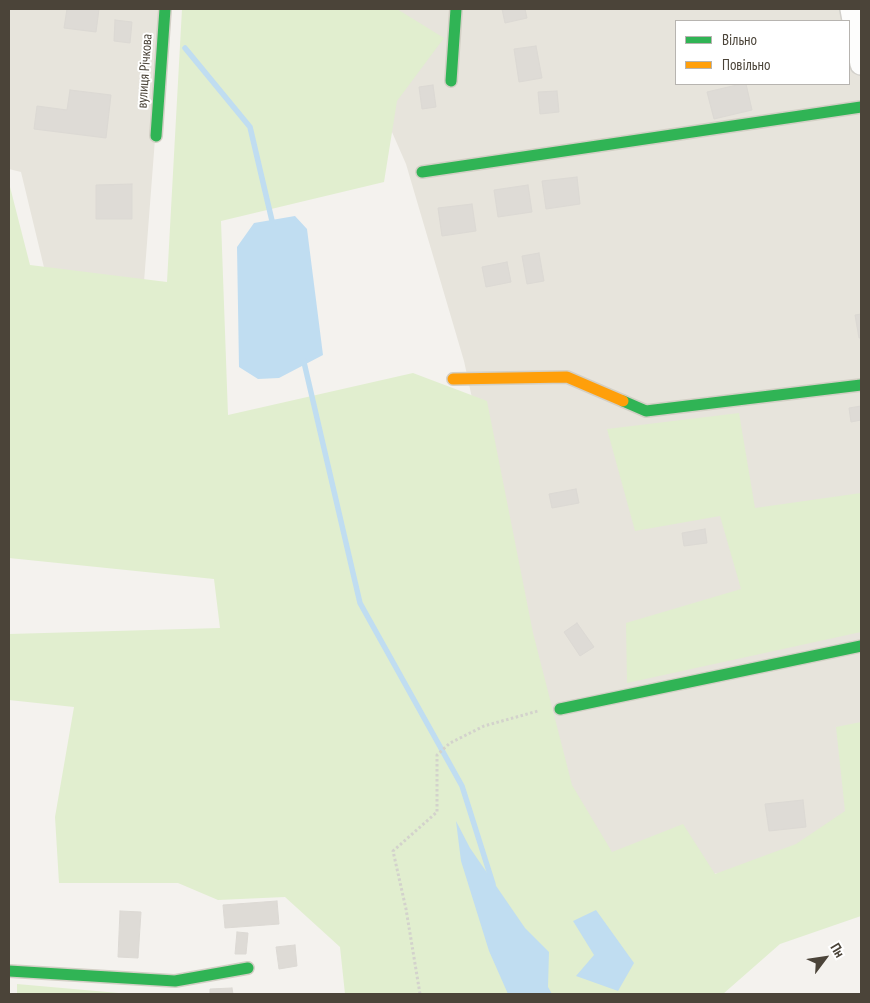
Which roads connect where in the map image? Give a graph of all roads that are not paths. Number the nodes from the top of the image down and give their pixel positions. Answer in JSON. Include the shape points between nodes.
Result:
{"nodes":[{"id":1,"x":165,"y":9,"type":"edge"},
{"id":2,"x":456,"y":9,"type":"edge"},
{"id":3,"x":851,"y":9,"type":"edge"},
{"id":4,"x":861,"y":64,"type":"edge"},
{"id":5,"x":451,"y":81,"type":"dead end"},
{"id":6,"x":861,"y":107,"type":"edge"},
{"id":7,"x":156,"y":136,"type":"dead end"},
{"id":8,"x":422,"y":172,"type":"dead end"},
{"id":9,"x":453,"y":379,"type":"dead end"},
{"id":10,"x":861,"y":385,"type":"edge"},
{"id":11,"x":861,"y":646,"type":"edge"},
{"id":12,"x":560,"y":708,"type":"road end"},
{"id":13,"x":248,"y":968,"type":"dead end"},
{"id":14,"x":9,"y":971,"type":"edge"}],
"edges":[{"from":1,"to":7,"type":"street","name":"вулиця Річкова"},
{"from":2,"to":5,"type":"street"},
{"from":3,"to":4,"type":"street"},
{"from":6,"to":8,"type":"street"},
{"from":9,"to":10,"type":"street","via":[[567,377],[646,411]]},
{"from":11,"to":12,"type":"street"},
{"from":13,"to":14,"type":"street","via":[[175,981]]}]}
